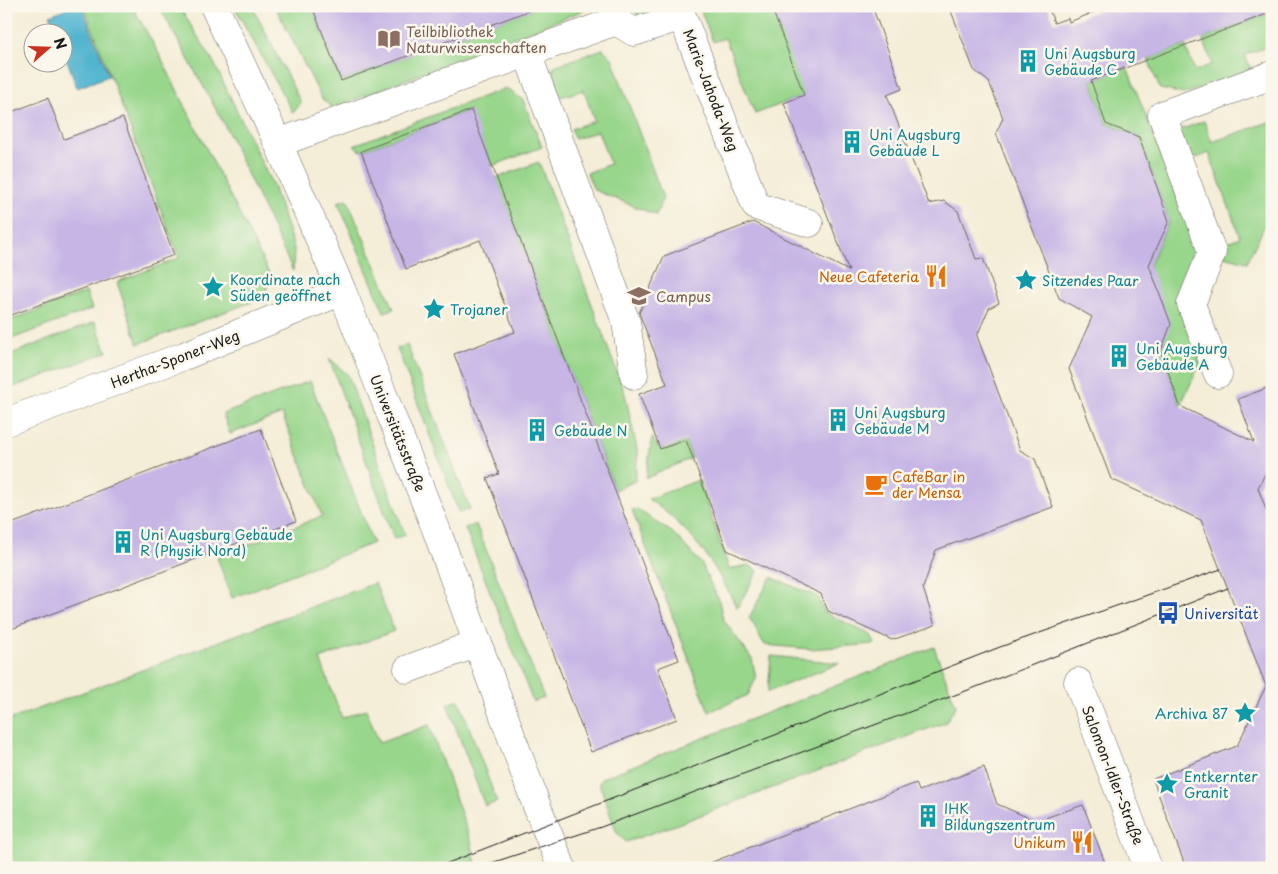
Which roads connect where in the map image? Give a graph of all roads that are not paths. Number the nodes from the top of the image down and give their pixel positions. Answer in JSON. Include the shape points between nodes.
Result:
{"nodes":[{"id":1,"x":214,"y":6,"type":"edge"},
{"id":2,"x":527,"y":53,"type":"junction"},
{"id":3,"x":1272,"y":76,"type":"edge"},
{"id":4,"x":278,"y":143,"type":"junction"},
{"id":5,"x":809,"y":223,"type":"dead end"},
{"id":6,"x":342,"y":291,"type":"junction"},
{"id":7,"x":1218,"y":374,"type":"dead end"},
{"id":8,"x":634,"y":375,"type":"dead end"},
{"id":9,"x":6,"y":422,"type":"edge"},
{"id":10,"x":478,"y":643,"type":"junction"},
{"id":11,"x":408,"y":669,"type":"dead end"},
{"id":12,"x":1078,"y":682,"type":"dead end"},
{"id":13,"x":562,"y":868,"type":"edge"},
{"id":14,"x":1148,"y":868,"type":"edge"}],
"edges":[{"from":1,"to":4,"type":"street","name":"Universitätsstraße"},
{"from":2,"to":4,"type":"street","name":"Marie-Jahoda-Weg"},
{"from":2,"to":5,"type":"street","name":"Marie-Jahoda-Weg","via":[[616,22],[634,32],[682,16],[756,206]]},
{"from":2,"to":8,"type":"street","via":[[626,322]]},
{"from":3,"to":7,"type":"street","via":[[1162,116],[1212,252],[1191,304]]},
{"from":4,"to":6,"type":"street","name":"Universitätsstraße"},
{"from":6,"to":9,"type":"street","name":"Hertha-Sponer-Weg","via":[[184,356]]},
{"from":6,"to":10,"type":"street","name":"Universitätsstraße"},
{"from":10,"to":11,"type":"street"},
{"from":10,"to":13,"type":"street","name":"Universitätsstraße"},
{"from":12,"to":14,"type":"street","name":"Salomon-Idler-Straße"}]}
